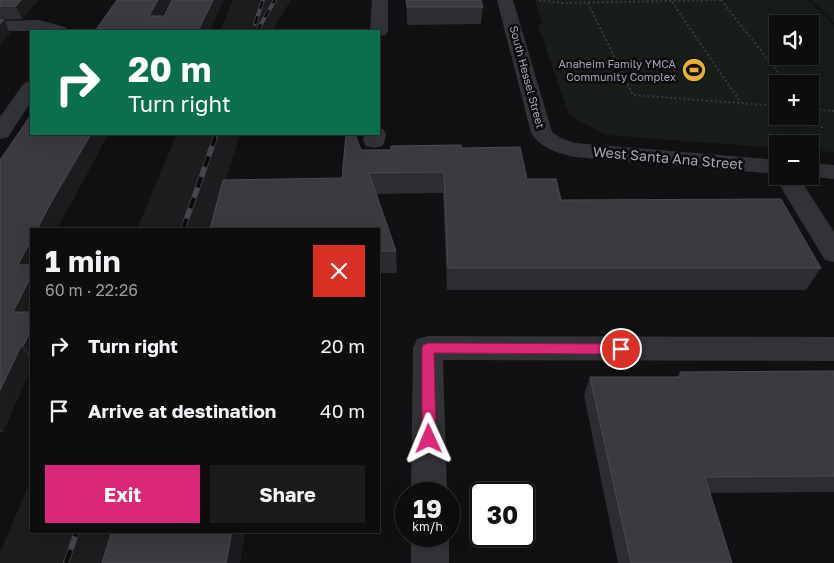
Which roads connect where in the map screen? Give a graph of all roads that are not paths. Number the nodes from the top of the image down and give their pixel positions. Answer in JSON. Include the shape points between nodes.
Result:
{"nodes":[{"id":1,"x":380,"y":0,"type":"edge"},
{"id":2,"x":505,"y":0,"type":"edge"},
{"id":3,"x":0,"y":26,"type":"edge"},
{"id":4,"x":56,"y":30,"type":"edge"},
{"id":5,"x":378,"y":30,"type":"edge"},
{"id":6,"x":30,"y":88,"type":"edge"},
{"id":7,"x":0,"y":132,"type":"edge"},
{"id":8,"x":558,"y":147,"type":"joint"},
{"id":9,"x":769,"y":166,"type":"edge"},
{"id":10,"x":819,"y":171,"type":"edge"},
{"id":11,"x":834,"y":172,"type":"edge"},
{"id":12,"x":792,"y":185,"type":"edge"},
{"id":13,"x":834,"y":253,"type":"edge"},
{"id":14,"x":834,"y":349,"type":"edge"},
{"id":15,"x":429,"y":482,"type":"edge"},
{"id":16,"x":430,"y":547,"type":"edge"},
{"id":17,"x":430,"y":563,"type":"edge"}],
"edges":[{"from":1,"to":5,"type":"street"},
{"from":2,"to":8,"type":"street","name":"South Hessel Street","via":[[542,133]]},
{"from":3,"to":4,"type":"street","via":[[39,25]]},
{"from":6,"to":7,"type":"street"},
{"from":8,"to":9,"type":"street","name":"West Santa Ana Street"},
{"from":10,"to":11,"type":"street"},
{"from":12,"to":13,"type":"street"},
{"from":14,"to":15,"type":"street","via":[[428,348]]},
{"from":16,"to":17,"type":"street"}]}
